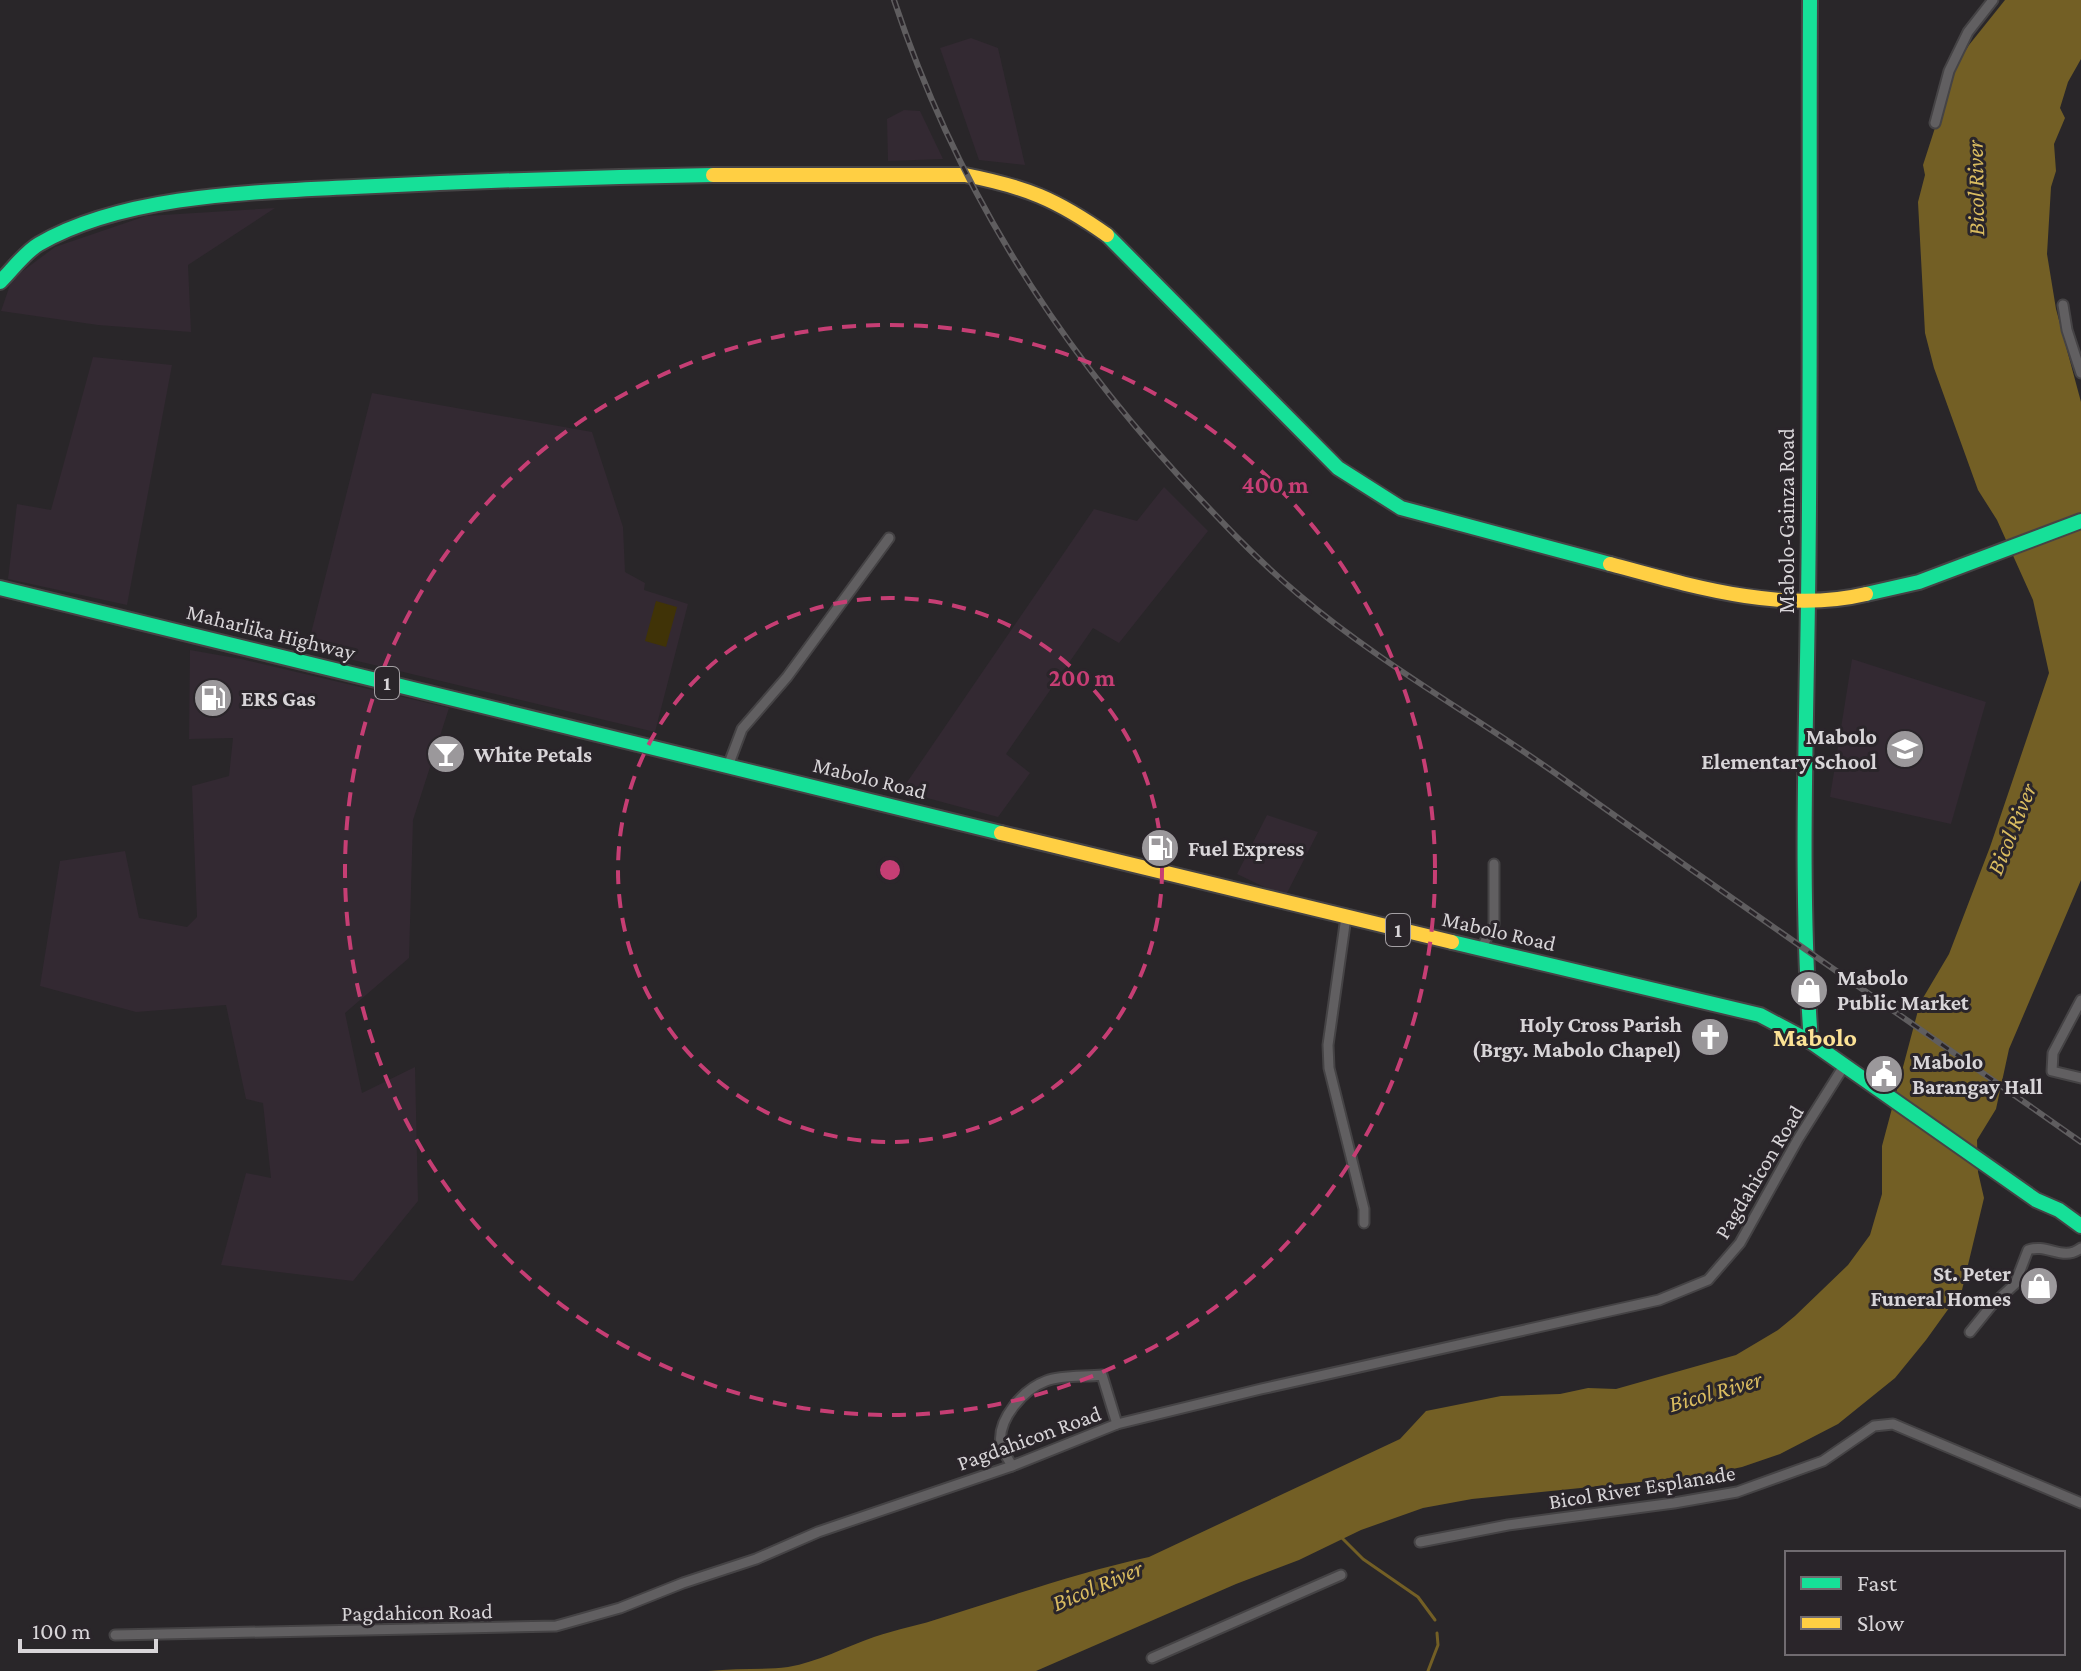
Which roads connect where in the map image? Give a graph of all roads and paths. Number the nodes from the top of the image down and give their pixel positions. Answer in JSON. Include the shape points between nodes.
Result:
{"nodes":[{"id":1,"x":1810,"y":0,"type":"edge"},
{"id":2,"x":1993,"y":0,"type":"edge"},
{"id":3,"x":1935,"y":123,"type":"dead end"},
{"id":4,"x":0,"y":282,"type":"edge"},
{"id":5,"x":2063,"y":305,"type":"dead end"},
{"id":6,"x":2081,"y":373,"type":"edge"},
{"id":7,"x":2081,"y":521,"type":"edge"},
{"id":8,"x":889,"y":538,"type":"dead end"},
{"id":9,"x":0,"y":588,"type":"edge"},
{"id":10,"x":1808,"y":599,"type":"junction"},
{"id":11,"x":723,"y":765,"type":"junction"},
{"id":12,"x":1494,"y":864,"type":"dead end"},
{"id":13,"x":1346,"y":917,"type":"junction"},
{"id":14,"x":1481,"y":949,"type":"junction"},
{"id":15,"x":2081,"y":1000,"type":"edge"},
{"id":16,"x":1811,"y":1042,"type":"junction"},
{"id":17,"x":1844,"y":1066,"type":"junction"},
{"id":18,"x":2081,"y":1078,"type":"edge"},
{"id":19,"x":2036,"y":1200,"type":"junction"},
{"id":20,"x":1364,"y":1223,"type":"dead end"},
{"id":21,"x":2080,"y":1224,"type":"edge"},
{"id":22,"x":2081,"y":1240,"type":"edge"},
{"id":23,"x":2081,"y":1248,"type":"edge"},
{"id":24,"x":1970,"y":1332,"type":"dead end"},
{"id":25,"x":1117,"y":1424,"type":"junction"},
{"id":26,"x":1012,"y":1466,"type":"junction"},
{"id":27,"x":2081,"y":1503,"type":"edge"},
{"id":28,"x":1420,"y":1542,"type":"dead end"},
{"id":29,"x":1341,"y":1575,"type":"dead end"},
{"id":30,"x":115,"y":1635,"type":"dead end"},
{"id":31,"x":1152,"y":1658,"type":"dead end"}],
"edges":[{"from":1,"to":10,"type":"main road","name":"Mabolo-Gainza Road"},
{"from":2,"to":3,"type":"street","via":[[1968,32],[1949,71]]},
{"from":4,"to":10,"type":"main road","via":[[37,245],[84,224],[135,209],[245,193],[487,180],[965,175],[1044,196],[1111,238],[1338,468],[1401,508],[1705,588],[1763,599]]},
{"from":5,"to":6,"type":"street"},
{"from":7,"to":10,"type":"main road","via":[[1919,582],[1846,599]]},
{"from":8,"to":11,"type":"street","via":[[742,729]]},
{"from":9,"to":11,"type":"main road","name":"Maharlika Highway","number":"1"},
{"from":10,"to":16,"type":"main road","name":"Mabolo-Gainza Road","via":[[1803,818]]},
{"from":11,"to":13,"type":"main road","name":"Mabolo Road","number":"1"},
{"from":12,"to":14,"type":"street","via":[[1494,924]]},
{"from":13,"to":14,"type":"main road","name":"Mabolo Road","number":"1"},
{"from":13,"to":20,"type":"street","via":[[1329,1068]]},
{"from":14,"to":16,"type":"main road","name":"Mabolo Road","number":"1","via":[[1760,1015]]},
{"from":15,"to":18,"type":"street","via":[[2053,1053],[2052,1071]]},
{"from":16,"to":17,"type":"main road","name":"Mabolo Road","number":"1"},
{"from":17,"to":19,"type":"main road","name":"Mabolo Road","number":"1"},
{"from":17,"to":25,"type":"street","name":"Pagdahicon Road","via":[[1740,1243],[1708,1280],[1659,1300]]},
{"from":19,"to":21,"type":"main road","name":"Mabolo Road","number":"1"},
{"from":19,"to":22,"type":"main road","name":"Mabolo Road","number":"1"},
{"from":23,"to":24,"type":"street","via":[[2069,1255],[2028,1250],[2015,1284]]},
{"from":25,"to":26,"type":"street","name":"Pagdahicon Road"},
{"from":25,"to":26,"type":"street","via":[[1102,1375],[1047,1380],[1014,1405],[1003,1426],[1001,1444]]},
{"from":26,"to":30,"type":"street","name":"Pagdahicon Road","via":[[818,1532],[620,1608],[556,1626]]},
{"from":27,"to":28,"type":"street","name":"Bicol River Esplanade","via":[[1883,1424],[1823,1461],[1737,1492]]},
{"from":29,"to":31,"type":"street"}]}
